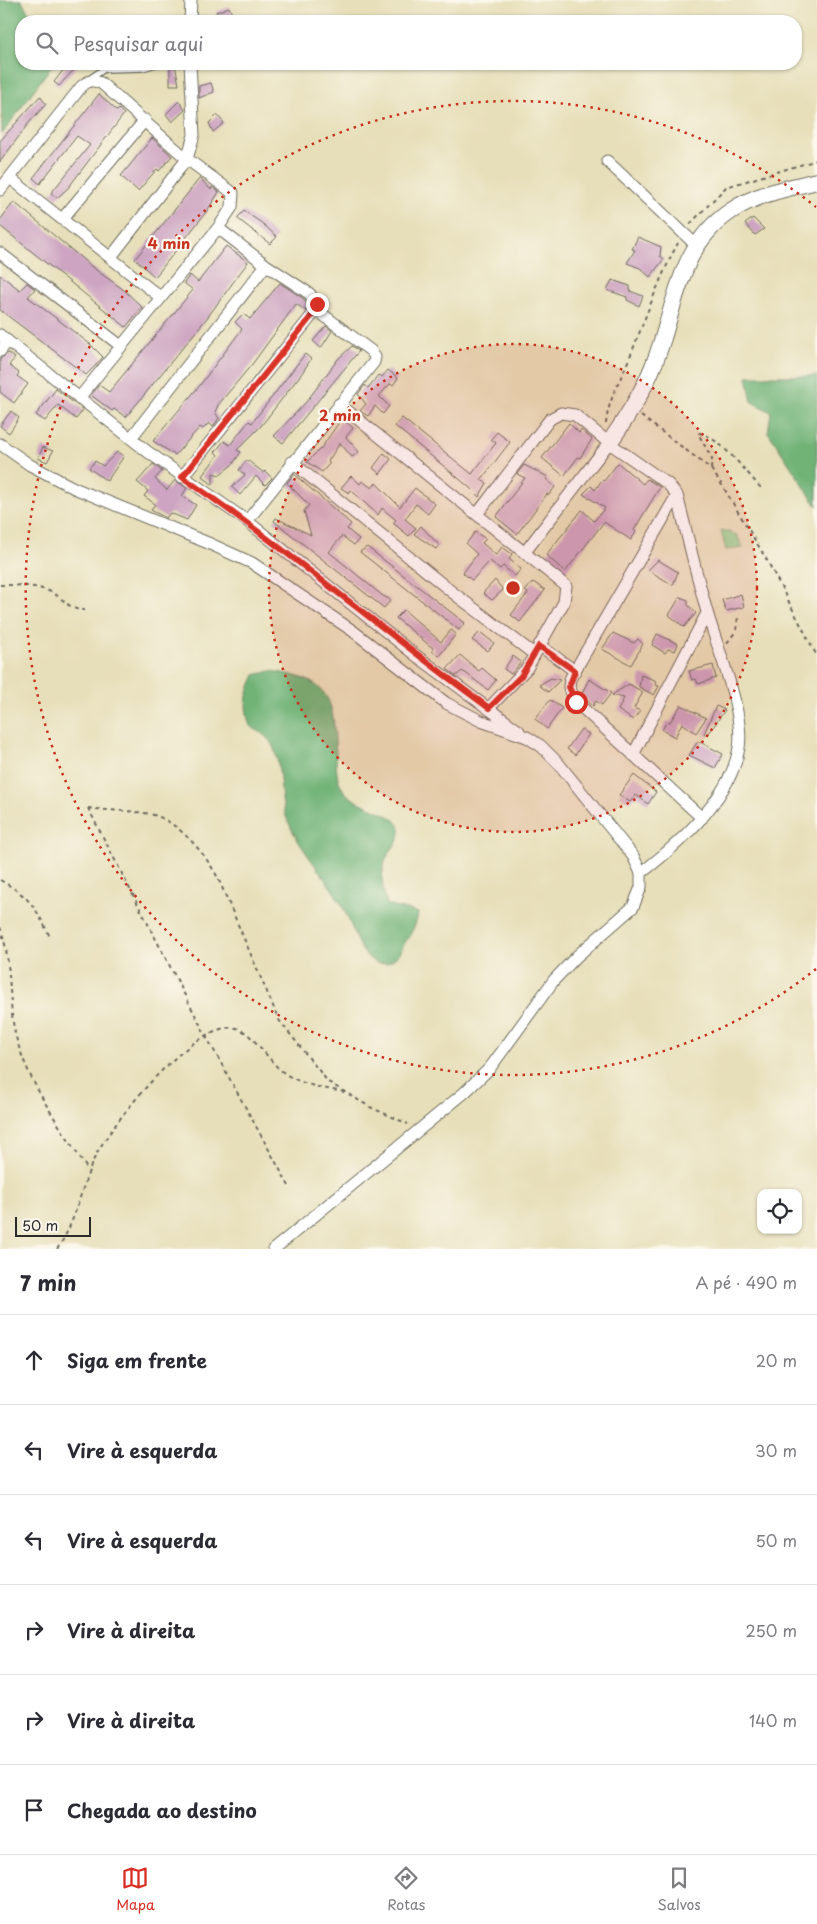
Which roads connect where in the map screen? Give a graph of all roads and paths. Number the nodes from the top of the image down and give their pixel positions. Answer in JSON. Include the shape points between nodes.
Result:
{"nodes":[{"id":1,"x":190,"y":0,"type":"edge"},
{"id":2,"x":190,"y":15,"type":"edge"},
{"id":3,"x":103,"y":70,"type":"edge"},
{"id":4,"x":190,"y":70,"type":"edge"},
{"id":5,"x":85,"y":83,"type":"junction"},
{"id":6,"x":144,"y":120,"type":"junction"},
{"id":7,"x":187,"y":159,"type":"junction"},
{"id":8,"x":607,"y":161,"type":"dead end"},
{"id":9,"x":10,"y":178,"type":"junction"},
{"id":10,"x":817,"y":182,"type":"edge"},
{"id":11,"x":0,"y":190,"type":"edge"},
{"id":12,"x":63,"y":218,"type":"junction"},
{"id":13,"x":218,"y":228,"type":"junction"},
{"id":14,"x":697,"y":246,"type":"junction"},
{"id":15,"x":0,"y":253,"type":"edge"},
{"id":16,"x":111,"y":256,"type":"junction"},
{"id":17,"x":266,"y":265,"type":"junction"},
{"id":18,"x":160,"y":297,"type":"junction"},
{"id":19,"x":318,"y":308,"type":"junction"},
{"id":20,"x":4,"y":338,"type":"edge"},
{"id":21,"x":121,"y":346,"type":"junction"},
{"id":22,"x":0,"y":351,"type":"edge"},
{"id":23,"x":79,"y":398,"type":"junction"},
{"id":24,"x":339,"y":404,"type":"junction"},
{"id":25,"x":631,"y":410,"type":"junction"},
{"id":26,"x":131,"y":438,"type":"junction"},
{"id":27,"x":609,"y":443,"type":"junction"},
{"id":28,"x":0,"y":444,"type":"edge"},
{"id":29,"x":292,"y":462,"type":"junction"},
{"id":30,"x":710,"y":469,"type":"junction"},
{"id":31,"x":182,"y":477,"type":"junction"},
{"id":32,"x":761,"y":488,"type":"dead end"},
{"id":33,"x":677,"y":495,"type":"junction"},
{"id":34,"x":478,"y":513,"type":"junction"},
{"id":35,"x":247,"y":521,"type":"junction"},
{"id":36,"x":525,"y":552,"type":"junction"},
{"id":37,"x":0,"y":585,"type":"edge"},
{"id":38,"x":85,"y":610,"type":"dead end"},
{"id":39,"x":707,"y":613,"type":"junction"},
{"id":40,"x":738,"y":617,"type":"dead end"},
{"id":41,"x":718,"y":648,"type":"junction"},
{"id":42,"x":537,"y":650,"type":"junction"},
{"id":43,"x":817,"y":656,"type":"edge"},
{"id":44,"x":575,"y":671,"type":"junction"},
{"id":45,"x":489,"y":708,"type":"junction"},
{"id":46,"x":527,"y":737,"type":"junction"},
{"id":47,"x":633,"y":756,"type":"junction"},
{"id":48,"x":702,"y":818,"type":"junction"},
{"id":49,"x":641,"y":873,"type":"junction"},
{"id":50,"x":0,"y":880,"type":"edge"},
{"id":51,"x":0,"y":928,"type":"edge"},
{"id":52,"x":50,"y":937,"type":"dead end"},
{"id":53,"x":206,"y":1036,"type":"junction"},
{"id":54,"x":346,"y":1093,"type":"junction"},
{"id":55,"x":423,"y":1128,"type":"junction"},
{"id":56,"x":88,"y":1172,"type":"junction"},
{"id":57,"x":289,"y":1186,"type":"dead end"},
{"id":58,"x":57,"y":1249,"type":"edge"},
{"id":59,"x":274,"y":1249,"type":"edge"}],
"edges":[{"from":1,"to":2,"type":"street"},
{"from":3,"to":5,"type":"lane"},
{"from":4,"to":7,"type":"street","via":[[194,135]]},
{"from":5,"to":6,"type":"street","via":[[101,82]]},
{"from":5,"to":9,"type":"street"},
{"from":6,"to":7,"type":"street"},
{"from":6,"to":12,"type":"street"},
{"from":7,"to":13,"type":"street","via":[[233,193],[232,207]]},
{"from":7,"to":16,"type":"street"},
{"from":8,"to":14,"type":"street"},
{"from":9,"to":11,"type":"street"},
{"from":9,"to":12,"type":"street"},
{"from":10,"to":14,"type":"street","via":[[776,191],[730,211]]},
{"from":12,"to":16,"type":"street"},
{"from":13,"to":17,"type":"street"},
{"from":13,"to":18,"type":"street"},
{"from":14,"to":25,"type":"street","via":[[680,277],[646,385]]},
{"from":15,"to":21,"type":"street"},
{"from":16,"to":18,"type":"street"},
{"from":17,"to":19,"type":"street","via":[[310,294]]},
{"from":17,"to":26,"type":"street"},
{"from":18,"to":21,"type":"street"},
{"from":19,"to":24,"type":"street","via":[[371,350],[375,357]]},
{"from":19,"to":31,"type":"street"},
{"from":20,"to":22,"type":"street"},
{"from":20,"to":23,"type":"street"},
{"from":21,"to":23,"type":"street"},
{"from":23,"to":26,"type":"street"},
{"from":24,"to":29,"type":"street"},
{"from":24,"to":34,"type":"street"},
{"from":25,"to":27,"type":"street"},
{"from":25,"to":30,"type":"path","via":[[658,427]]},
{"from":26,"to":31,"type":"street"},
{"from":27,"to":33,"type":"street","via":[[668,484]]},
{"from":27,"to":34,"type":"street","via":[[575,415],[568,412],[556,414]]},
{"from":27,"to":36,"type":"street"},
{"from":28,"to":46,"type":"street","via":[[30,465],[74,488],[252,563],[353,632],[446,703],[481,721]]},
{"from":29,"to":35,"type":"street"},
{"from":29,"to":42,"type":"street","via":[[452,592]]},
{"from":30,"to":32,"type":"path","via":[[712,459],[698,433],[724,449]]},
{"from":30,"to":43,"type":"path","via":[[768,562]]},
{"from":31,"to":35,"type":"street"},
{"from":33,"to":39,"type":"street"},
{"from":33,"to":44,"type":"street"},
{"from":34,"to":36,"type":"street"},
{"from":35,"to":45,"type":"street","via":[[414,654]]},
{"from":36,"to":42,"type":"street","via":[[563,583],[567,592]]},
{"from":37,"to":38,"type":"path","via":[[47,591],[70,606]]},
{"from":39,"to":41,"type":"street"},
{"from":39,"to":47,"type":"street"},
{"from":40,"to":41,"type":"path","via":[[732,638]]},
{"from":41,"to":48,"type":"street","via":[[736,708],[739,748],[727,781]]},
{"from":42,"to":44,"type":"street"},
{"from":42,"to":45,"type":"street","via":[[521,676]]},
{"from":44,"to":47,"type":"street","via":[[569,687],[571,695]]},
{"from":45,"to":46,"type":"street"},
{"from":46,"to":49,"type":"street","via":[[559,764],[620,837]]},
{"from":47,"to":48,"type":"street"},
{"from":48,"to":49,"type":"street"},
{"from":49,"to":55,"type":"street","via":[[641,887],[633,906],[554,980],[490,1068]]},
{"from":50,"to":52,"type":"path","via":[[22,893],[34,905]]},
{"from":51,"to":56,"type":"path","via":[[7,957],[16,1036],[24,1061]]},
{"from":53,"to":54,"type":"path","via":[[230,1028],[241,1030],[281,1071],[295,1080]]},
{"from":53,"to":54,"type":"path","via":[[88,808],[156,816],[196,845],[218,878],[280,1020],[328,1082]]},
{"from":53,"to":56,"type":"path","via":[[190,1045],[154,1078],[98,1151]]},
{"from":53,"to":57,"type":"path"},
{"from":54,"to":55,"type":"path","via":[[395,1119]]},
{"from":55,"to":59,"type":"street"},
{"from":56,"to":58,"type":"path","via":[[76,1209]]}]}
